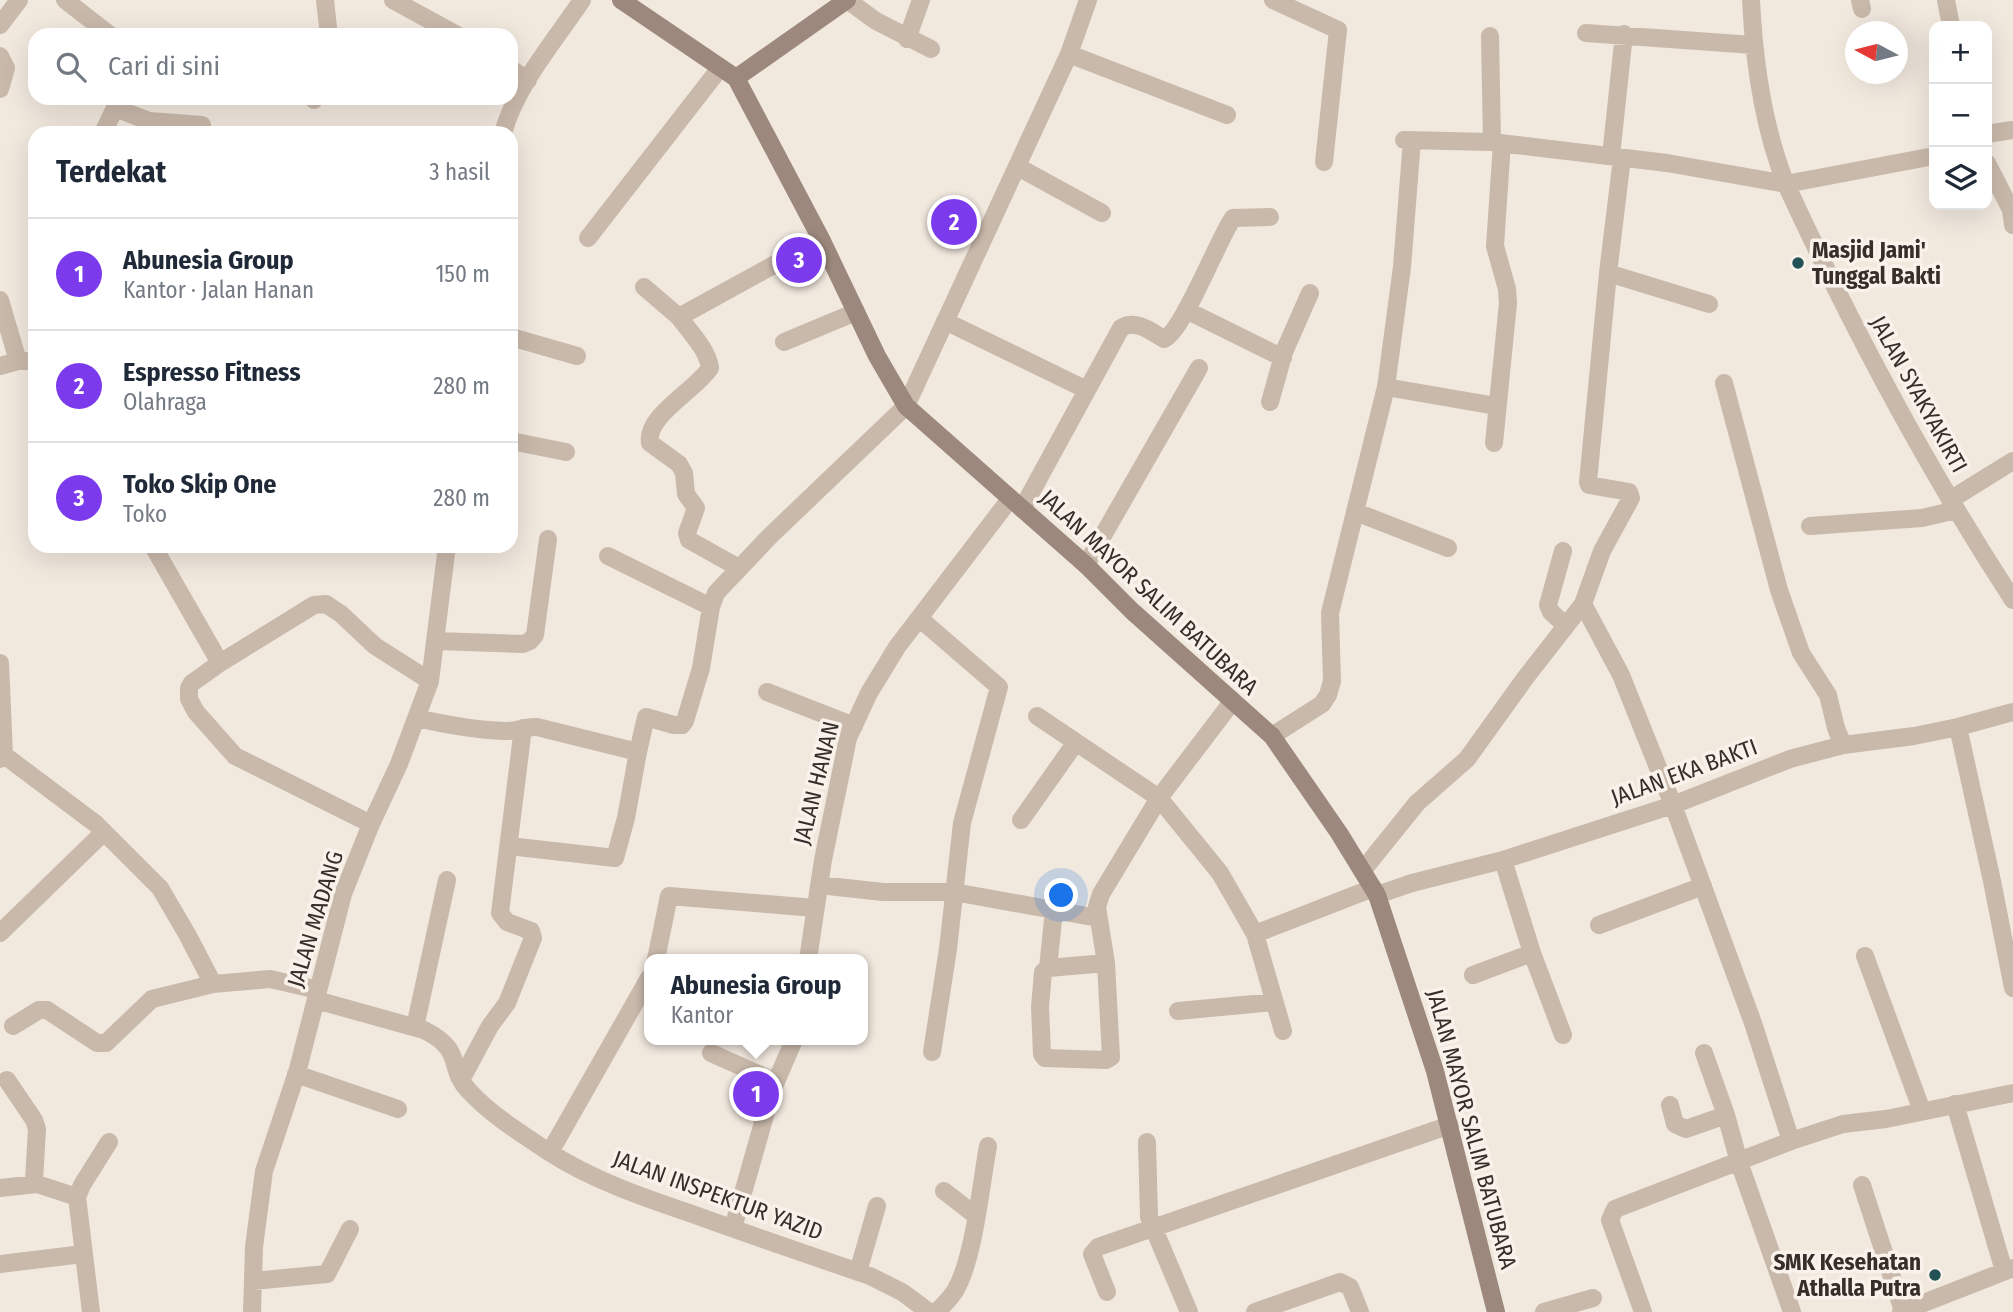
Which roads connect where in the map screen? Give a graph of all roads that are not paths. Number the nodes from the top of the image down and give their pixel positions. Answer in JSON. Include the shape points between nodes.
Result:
{"nodes":[{"id":1,"x":19,"y":0,"type":"edge"},
{"id":2,"x":65,"y":0,"type":"edge"},
{"id":3,"x":326,"y":0,"type":"edge"},
{"id":4,"x":393,"y":0,"type":"edge"},
{"id":5,"x":582,"y":0,"type":"edge"},
{"id":6,"x":621,"y":0,"type":"edge"},
{"id":7,"x":847,"y":0,"type":"edge"},
{"id":8,"x":921,"y":0,"type":"edge"},
{"id":9,"x":1088,"y":0,"type":"edge"},
{"id":10,"x":1273,"y":0,"type":"edge"},
{"id":11,"x":1751,"y":0,"type":"edge"},
{"id":12,"x":1946,"y":0,"type":"edge"},
{"id":13,"x":1950,"y":21,"type":"edge"},
{"id":14,"x":0,"y":25,"type":"edge"},
{"id":15,"x":101,"y":28,"type":"edge"},
{"id":16,"x":328,"y":28,"type":"edge"},
{"id":17,"x":444,"y":28,"type":"edge"},
{"id":18,"x":1586,"y":33,"type":"dead end"},
{"id":19,"x":1624,"y":34,"type":"junction"},
{"id":20,"x":1490,"y":36,"type":"dead end"},
{"id":21,"x":907,"y":39,"type":"junction"},
{"id":22,"x":1753,"y":46,"type":"junction"},
{"id":23,"x":931,"y":49,"type":"dead end"},
{"id":24,"x":1069,"y":54,"type":"junction"},
{"id":25,"x":0,"y":55,"type":"edge"},
{"id":26,"x":720,"y":68,"type":"junction"},
{"id":27,"x":518,"y":74,"type":"edge"},
{"id":28,"x":736,"y":78,"type":"junction"},
{"id":29,"x":528,"y":80,"type":"junction"},
{"id":30,"x":0,"y":89,"type":"edge"},
{"id":31,"x":518,"y":98,"type":"edge"},
{"id":32,"x":115,"y":105,"type":"edge"},
{"id":33,"x":120,"y":105,"type":"edge"},
{"id":34,"x":514,"y":105,"type":"edge"},
{"id":35,"x":1227,"y":114,"type":"dead end"},
{"id":36,"x":202,"y":125,"type":"dead end"},
{"id":37,"x":106,"y":126,"type":"edge"},
{"id":38,"x":506,"y":126,"type":"edge"},
{"id":39,"x":2012,"y":130,"type":"edge"},
{"id":40,"x":1992,"y":133,"type":"edge"},
{"id":41,"x":1497,"y":142,"type":"junction"},
{"id":42,"x":1617,"y":157,"type":"junction"},
{"id":43,"x":1929,"y":157,"type":"edge"},
{"id":44,"x":1324,"y":162,"type":"dead end"},
{"id":45,"x":1018,"y":167,"type":"junction"},
{"id":46,"x":1992,"y":173,"type":"edge"},
{"id":47,"x":1786,"y":184,"type":"junction"},
{"id":48,"x":1102,"y":213,"type":"dead end"},
{"id":49,"x":2012,"y":215,"type":"edge"},
{"id":50,"x":1270,"y":217,"type":"dead end"},
{"id":51,"x":588,"y":238,"type":"dead end"},
{"id":52,"x":821,"y":239,"type":"junction"},
{"id":53,"x":1608,"y":273,"type":"junction"},
{"id":54,"x":645,"y":287,"type":"dead end"},
{"id":55,"x":1310,"y":293,"type":"dead end"},
{"id":56,"x":0,"y":300,"type":"edge"},
{"id":57,"x":1709,"y":304,"type":"dead end"},
{"id":58,"x":1186,"y":310,"type":"junction"},
{"id":59,"x":856,"y":312,"type":"junction"},
{"id":60,"x":679,"y":317,"type":"junction"},
{"id":61,"x":945,"y":321,"type":"junction"},
{"id":62,"x":518,"y":339,"type":"edge"},
{"id":63,"x":784,"y":342,"type":"dead end"},
{"id":64,"x":577,"y":356,"type":"dead end"},
{"id":65,"x":1283,"y":358,"type":"junction"},
{"id":66,"x":27,"y":361,"type":"edge"},
{"id":67,"x":0,"y":366,"type":"edge"},
{"id":68,"x":1199,"y":368,"type":"dead end"},
{"id":69,"x":1724,"y":383,"type":"dead end"},
{"id":70,"x":1385,"y":387,"type":"junction"},
{"id":71,"x":1087,"y":390,"type":"junction"},
{"id":72,"x":1270,"y":402,"type":"dead end"},
{"id":73,"x":906,"y":406,"type":"junction"},
{"id":74,"x":1496,"y":406,"type":"junction"},
{"id":75,"x":518,"y":442,"type":"edge"},
{"id":76,"x":1494,"y":443,"type":"dead end"},
{"id":77,"x":566,"y":452,"type":"dead end"},
{"id":78,"x":2013,"y":461,"type":"edge"},
{"id":79,"x":1016,"y":504,"type":"junction"},
{"id":80,"x":1953,"y":505,"type":"junction"},
{"id":81,"x":1356,"y":512,"type":"junction"},
{"id":82,"x":1810,"y":526,"type":"dead end"},
{"id":83,"x":548,"y":539,"type":"dead end"},
{"id":84,"x":1448,"y":548,"type":"dead end"},
{"id":85,"x":1563,"y":551,"type":"dead end"},
{"id":86,"x":157,"y":553,"type":"edge"},
{"id":87,"x":446,"y":553,"type":"edge"},
{"id":88,"x":608,"y":556,"type":"dead end"},
{"id":89,"x":1086,"y":565,"type":"junction"},
{"id":90,"x":739,"y":568,"type":"junction"},
{"id":91,"x":2013,"y":600,"type":"edge"},
{"id":92,"x":1583,"y":604,"type":"junction"},
{"id":93,"x":711,"y":607,"type":"junction"},
{"id":94,"x":919,"y":618,"type":"junction"},
{"id":95,"x":1565,"y":625,"type":"junction"},
{"id":96,"x":436,"y":640,"type":"junction"},
{"id":97,"x":0,"y":663,"type":"edge"},
{"id":98,"x":220,"y":663,"type":"junction"},
{"id":99,"x":430,"y":681,"type":"junction"},
{"id":100,"x":767,"y":692,"type":"dead end"},
{"id":101,"x":1232,"y":702,"type":"junction"},
{"id":102,"x":2013,"y":712,"type":"edge"},
{"id":103,"x":1037,"y":716,"type":"dead end"},
{"id":104,"x":417,"y":718,"type":"junction"},
{"id":105,"x":854,"y":726,"type":"junction"},
{"id":106,"x":1958,"y":727,"type":"junction"},
{"id":107,"x":523,"y":728,"type":"junction"},
{"id":108,"x":1272,"y":736,"type":"junction"},
{"id":109,"x":1076,"y":742,"type":"junction"},
{"id":110,"x":1843,"y":745,"type":"junction"},
{"id":111,"x":638,"y":752,"type":"junction"},
{"id":112,"x":1,"y":755,"type":"edge"},
{"id":113,"x":1159,"y":798,"type":"junction"},
{"id":114,"x":1673,"y":804,"type":"junction"},
{"id":115,"x":1021,"y":820,"type":"dead end"},
{"id":116,"x":371,"y":824,"type":"junction"},
{"id":117,"x":104,"y":832,"type":"junction"},
{"id":118,"x":509,"y":846,"type":"junction"},
{"id":119,"x":1503,"y":860,"type":"junction"},
{"id":120,"x":1363,"y":870,"type":"junction"},
{"id":121,"x":447,"y":880,"type":"dead end"},
{"id":122,"x":819,"y":884,"type":"junction"},
{"id":123,"x":1703,"y":886,"type":"junction"},
{"id":124,"x":954,"y":892,"type":"junction"},
{"id":125,"x":1375,"y":892,"type":"junction"},
{"id":126,"x":815,"y":908,"type":"junction"},
{"id":127,"x":1054,"y":910,"type":"junction"},
{"id":128,"x":1098,"y":918,"type":"junction"},
{"id":129,"x":1599,"y":925,"type":"dead end"},
{"id":130,"x":0,"y":933,"type":"edge"},
{"id":131,"x":1255,"y":934,"type":"junction"},
{"id":132,"x":1532,"y":953,"type":"junction"},
{"id":133,"x":657,"y":954,"type":"edge"},
{"id":134,"x":809,"y":954,"type":"edge"},
{"id":135,"x":1865,"y":956,"type":"dead end"},
{"id":136,"x":1106,"y":963,"type":"junction"},
{"id":137,"x":1048,"y":968,"type":"junction"},
{"id":138,"x":1473,"y":975,"type":"dead end"},
{"id":139,"x":213,"y":984,"type":"junction"},
{"id":140,"x":644,"y":987,"type":"edge"},
{"id":141,"x":2013,"y":988,"type":"edge"},
{"id":142,"x":317,"y":995,"type":"junction"},
{"id":143,"x":1274,"y":1002,"type":"junction"},
{"id":144,"x":1178,"y":1011,"type":"dead end"},
{"id":145,"x":13,"y":1026,"type":"dead end"},
{"id":146,"x":415,"y":1027,"type":"junction"},
{"id":147,"x":1283,"y":1031,"type":"dead end"},
{"id":148,"x":1563,"y":1035,"type":"dead end"},
{"id":149,"x":792,"y":1045,"type":"edge"},
{"id":150,"x":932,"y":1052,"type":"dead end"},
{"id":151,"x":711,"y":1053,"type":"dead end"},
{"id":152,"x":1704,"y":1054,"type":"dead end"},
{"id":153,"x":296,"y":1074,"type":"junction"},
{"id":154,"x":7,"y":1080,"type":"dead end"},
{"id":155,"x":461,"y":1080,"type":"junction"},
{"id":156,"x":776,"y":1082,"type":"junction"},
{"id":157,"x":2013,"y":1093,"type":"edge"},
{"id":158,"x":1955,"y":1104,"type":"junction"},
{"id":159,"x":1670,"y":1105,"type":"dead end"},
{"id":160,"x":398,"y":1109,"type":"dead end"},
{"id":161,"x":1922,"y":1111,"type":"junction"},
{"id":162,"x":1727,"y":1115,"type":"junction"},
{"id":163,"x":1450,"y":1125,"type":"junction"},
{"id":164,"x":1791,"y":1141,"type":"junction"},
{"id":165,"x":109,"y":1142,"type":"dead end"},
{"id":166,"x":1147,"y":1142,"type":"dead end"},
{"id":167,"x":988,"y":1146,"type":"dead end"},
{"id":168,"x":550,"y":1152,"type":"junction"},
{"id":169,"x":1739,"y":1162,"type":"junction"},
{"id":170,"x":37,"y":1184,"type":"junction"},
{"id":171,"x":1862,"y":1185,"type":"dead end"},
{"id":172,"x":0,"y":1188,"type":"edge"},
{"id":173,"x":944,"y":1191,"type":"dead end"},
{"id":174,"x":77,"y":1197,"type":"junction"},
{"id":175,"x":877,"y":1206,"type":"dead end"},
{"id":176,"x":975,"y":1215,"type":"junction"},
{"id":177,"x":1153,"y":1226,"type":"junction"},
{"id":178,"x":733,"y":1228,"type":"junction"},
{"id":179,"x":350,"y":1229,"type":"dead end"},
{"id":180,"x":83,"y":1254,"type":"junction"},
{"id":181,"x":0,"y":1264,"type":"edge"},
{"id":182,"x":2009,"y":1270,"type":"edge"},
{"id":183,"x":858,"y":1272,"type":"junction"},
{"id":184,"x":253,"y":1281,"type":"junction"},
{"id":185,"x":1107,"y":1292,"type":"dead end"},
{"id":186,"x":1593,"y":1298,"type":"dead end"},
{"id":187,"x":91,"y":1312,"type":"edge"},
{"id":188,"x":252,"y":1312,"type":"edge"},
{"id":189,"x":929,"y":1312,"type":"edge"},
{"id":190,"x":937,"y":1312,"type":"edge"},
{"id":191,"x":1189,"y":1312,"type":"edge"},
{"id":192,"x":1255,"y":1312,"type":"edge"},
{"id":193,"x":1360,"y":1312,"type":"edge"},
{"id":194,"x":1496,"y":1312,"type":"edge"},
{"id":195,"x":1544,"y":1312,"type":"edge"},
{"id":196,"x":1643,"y":1312,"type":"edge"},
{"id":197,"x":1792,"y":1312,"type":"edge"},
{"id":198,"x":1902,"y":1312,"type":"edge"}],
"edges":[{"from":1,"to":14,"type":"street"},
{"from":2,"to":15,"type":"street"},
{"from":3,"to":16,"type":"street"},
{"from":4,"to":17,"type":"street"},
{"from":5,"to":29,"type":"street"},
{"from":6,"to":26,"type":"street"},
{"from":7,"to":21,"type":"street"},
{"from":7,"to":28,"type":"street"},
{"from":8,"to":21,"type":"street"},
{"from":9,"to":24,"type":"street"},
{"from":10,"to":44,"type":"street","via":[[1339,32]]},
{"from":11,"to":22,"type":"street","name":"JALAN SYAKYAKIRTI"},
{"from":12,"to":13,"type":"street"},
{"from":18,"to":19,"type":"street"},
{"from":19,"to":22,"type":"street"},
{"from":19,"to":42,"type":"street"},
{"from":20,"to":41,"type":"street"},
{"from":21,"to":23,"type":"street"},
{"from":22,"to":47,"type":"street","name":"JALAN SYAKYAKIRTI"},
{"from":24,"to":35,"type":"street"},
{"from":24,"to":45,"type":"street"},
{"from":25,"to":30,"type":"street","via":[[6,68]]},
{"from":26,"to":28,"type":"street"},
{"from":26,"to":51,"type":"street"},
{"from":27,"to":29,"type":"street"},
{"from":28,"to":52,"type":"street","name":"JALAN MAYOR SALIM BATUBARA"},
{"from":29,"to":31,"type":"street"},
{"from":32,"to":37,"type":"street"},
{"from":33,"to":36,"type":"street","via":[[149,121]]},
{"from":34,"to":38,"type":"street"},
{"from":39,"to":40,"type":"street"},
{"from":41,"to":42,"type":"street"},
{"from":41,"to":70,"type":"street","via":[[1408,140],[1402,267]]},
{"from":41,"to":74,"type":"street","via":[[1495,246],[1508,303]]},
{"from":42,"to":47,"type":"street"},
{"from":42,"to":53,"type":"street"},
{"from":43,"to":47,"type":"street"},
{"from":45,"to":48,"type":"street"},
{"from":45,"to":61,"type":"street"},
{"from":46,"to":49,"type":"street"},
{"from":47,"to":80,"type":"street","name":"JALAN SYAKYAKIRTI","via":[[1857,333]]},
{"from":50,"to":58,"type":"street","via":[[1233,218]]},
{"from":52,"to":59,"type":"street","name":"JALAN MAYOR SALIM BATUBARA"},
{"from":52,"to":60,"type":"street"},
{"from":53,"to":57,"type":"street"},
{"from":53,"to":92,"type":"street","via":[[1588,482],[1629,492],[1631,498],[1602,551]]},
{"from":54,"to":60,"type":"street"},
{"from":55,"to":65,"type":"street"},
{"from":56,"to":66,"type":"street"},
{"from":58,"to":65,"type":"street"},
{"from":58,"to":71,"type":"street","name":"JALAN HANAN","via":[[1170,337],[1164,339],[1136,324],[1121,328]]},
{"from":59,"to":63,"type":"street"},
{"from":59,"to":73,"type":"street","name":"JALAN MAYOR SALIM BATUBARA"},
{"from":60,"to":90,"type":"street","via":[[710,368],[655,422],[649,439],[651,446],[673,459],[684,473],[686,494],[696,508],[687,530],[689,540]]},
{"from":61,"to":71,"type":"street"},
{"from":61,"to":73,"type":"street"},
{"from":62,"to":64,"type":"street"},
{"from":65,"to":72,"type":"street"},
{"from":66,"to":67,"type":"street"},
{"from":68,"to":89,"type":"street"},
{"from":69,"to":110,"type":"street","via":[[1779,590],[1801,653],[1828,695]]},
{"from":70,"to":74,"type":"street"},
{"from":70,"to":81,"type":"street"},
{"from":71,"to":79,"type":"street","name":"JALAN HANAN"},
{"from":73,"to":79,"type":"street","name":"JALAN MAYOR SALIM BATUBARA"},
{"from":73,"to":90,"type":"street"},
{"from":74,"to":76,"type":"street"},
{"from":75,"to":77,"type":"street"},
{"from":78,"to":80,"type":"street"},
{"from":79,"to":89,"type":"street","name":"JALAN MAYOR SALIM BATUBARA"},
{"from":79,"to":94,"type":"street","name":"JALAN HANAN"},
{"from":80,"to":82,"type":"street","via":[[1922,518]]},
{"from":80,"to":91,"type":"street","name":"JALAN SYAKYAKIRTI"},
{"from":81,"to":84,"type":"street"},
{"from":81,"to":108,"type":"street","via":[[1330,613],[1332,681],[1328,695],[1322,704]]},
{"from":83,"to":96,"type":"street","via":[[535,635],[530,641]]},
{"from":85,"to":95,"type":"street","via":[[1548,605]]},
{"from":86,"to":98,"type":"street"},
{"from":87,"to":96,"type":"street","name":"JALAN MADANG"},
{"from":88,"to":93,"type":"street"},
{"from":89,"to":101,"type":"street","name":"JALAN MAYOR SALIM BATUBARA"},
{"from":90,"to":93,"type":"street","via":[[716,593]]},
{"from":92,"to":95,"type":"street"},
{"from":92,"to":114,"type":"street","via":[[1621,675]]},
{"from":93,"to":111,"type":"street","via":[[701,668],[685,720],[674,725],[646,717]]},
{"from":94,"to":105,"type":"street","name":"JALAN HANAN","via":[[869,693]]},
{"from":94,"to":124,"type":"street","via":[[999,687],[962,822]]},
{"from":95,"to":120,"type":"street","via":[[1467,759],[1417,803]]},
{"from":96,"to":99,"type":"street","name":"JALAN MADANG"},
{"from":97,"to":112,"type":"street"},
{"from":98,"to":99,"type":"street","via":[[314,605],[326,604],[375,646]]},
{"from":98,"to":116,"type":"street","via":[[192,683],[189,699],[235,756]]},
{"from":99,"to":104,"type":"street","name":"JALAN MADANG"},
{"from":100,"to":105,"type":"street"},
{"from":101,"to":108,"type":"street","name":"JALAN MAYOR SALIM BATUBARA"},
{"from":101,"to":113,"type":"street"},
{"from":102,"to":106,"type":"street","name":"JALAN EKA BAKTI"},
{"from":103,"to":109,"type":"street"},
{"from":104,"to":107,"type":"street","via":[[460,728],[509,732]]},
{"from":104,"to":116,"type":"street","name":"JALAN MADANG"},
{"from":105,"to":122,"type":"street","name":"JALAN HANAN","via":[[840,770]]},
{"from":106,"to":110,"type":"street","name":"JALAN EKA BAKTI"},
{"from":106,"to":141,"type":"street"},
{"from":107,"to":111,"type":"street","via":[[537,727]]},
{"from":107,"to":118,"type":"street"},
{"from":108,"to":120,"type":"street","name":"JALAN MAYOR SALIM BATUBARA"},
{"from":109,"to":113,"type":"street"},
{"from":109,"to":115,"type":"street"},
{"from":110,"to":114,"type":"street","name":"JALAN EKA BAKTI","via":[[1790,759]]},
{"from":111,"to":118,"type":"street","via":[[615,858]]},
{"from":112,"to":117,"type":"street"},
{"from":113,"to":128,"type":"street","via":[[1101,894]]},
{"from":113,"to":131,"type":"street","via":[[1220,873]]},
{"from":114,"to":119,"type":"street","name":"JALAN EKA BAKTI"},
{"from":114,"to":123,"type":"street"},
{"from":116,"to":142,"type":"street","name":"JALAN MADANG","via":[[343,894]]},
{"from":117,"to":130,"type":"street"},
{"from":117,"to":139,"type":"street","via":[[160,888]]},
{"from":118,"to":155,"type":"street","via":[[500,913],[507,922],[531,931],[533,938],[507,1003]]},
{"from":119,"to":125,"type":"street","name":"JALAN EKA BAKTI"},
{"from":119,"to":132,"type":"street"},
{"from":120,"to":125,"type":"street","name":"JALAN MAYOR SALIM BATUBARA"},
{"from":121,"to":146,"type":"street"},
{"from":122,"to":124,"type":"street","via":[[883,892]]},
{"from":122,"to":126,"type":"street","name":"JALAN HANAN"},
{"from":123,"to":129,"type":"street"},
{"from":123,"to":164,"type":"street"},
{"from":124,"to":127,"type":"street"},
{"from":124,"to":150,"type":"street"},
{"from":125,"to":131,"type":"street","name":"JALAN EKA BAKTI"},
{"from":125,"to":163,"type":"street","name":"JALAN MAYOR SALIM BATUBARA"},
{"from":126,"to":133,"type":"street","via":[[669,896]]},
{"from":126,"to":134,"type":"street","name":"JALAN HANAN"},
{"from":127,"to":128,"type":"street"},
{"from":127,"to":137,"type":"street"},
{"from":128,"to":136,"type":"street"},
{"from":131,"to":143,"type":"street"},
{"from":132,"to":138,"type":"street"},
{"from":132,"to":148,"type":"street"},
{"from":135,"to":161,"type":"street"},
{"from":136,"to":137,"type":"street"},
{"from":136,"to":137,"type":"street","via":[[1113,1051],[1106,1060],[1051,1059],[1042,1054],[1042,977]]},
{"from":139,"to":142,"type":"street","via":[[270,979]]},
{"from":139,"to":145,"type":"street","via":[[152,999],[106,1044],[97,1043],[47,1010]]},
{"from":140,"to":168,"type":"street"},
{"from":142,"to":146,"type":"street"},
{"from":142,"to":153,"type":"street","name":"JALAN MADANG"},
{"from":143,"to":144,"type":"street"},
{"from":143,"to":147,"type":"street"},
{"from":146,"to":155,"type":"street","via":[[448,1045]]},
{"from":149,"to":156,"type":"street"},
{"from":151,"to":156,"type":"street"},
{"from":152,"to":162,"type":"street"},
{"from":153,"to":160,"type":"street"},
{"from":153,"to":184,"type":"street","name":"JALAN MADANG","via":[[264,1171]]},
{"from":154,"to":170,"type":"street","via":[[37,1129],[33,1179]]},
{"from":155,"to":168,"type":"street","name":"JALAN INSPEKTUR YAZID","via":[[495,1114]]},
{"from":156,"to":178,"type":"street"},
{"from":157,"to":158,"type":"street"},
{"from":158,"to":161,"type":"street"},
{"from":158,"to":182,"type":"street"},
{"from":159,"to":162,"type":"street","via":[[1675,1124],[1686,1129]]},
{"from":161,"to":164,"type":"street","via":[[1843,1124]]},
{"from":162,"to":169,"type":"street"},
{"from":163,"to":177,"type":"street"},
{"from":163,"to":194,"type":"street","name":"JALAN MAYOR SALIM BATUBARA"},
{"from":164,"to":169,"type":"street"},
{"from":165,"to":174,"type":"street"},
{"from":166,"to":177,"type":"street","via":[[1148,1210]]},
{"from":167,"to":176,"type":"street"},
{"from":168,"to":178,"type":"street","name":"JALAN INSPEKTUR YAZID","via":[[620,1189]]},
{"from":169,"to":196,"type":"street","via":[[1612,1213],[1610,1220]]},
{"from":169,"to":197,"type":"street"},
{"from":170,"to":172,"type":"street"},
{"from":170,"to":174,"type":"street"},
{"from":171,"to":198,"type":"street"},
{"from":173,"to":176,"type":"street"},
{"from":174,"to":180,"type":"street"},
{"from":175,"to":183,"type":"street"},
{"from":176,"to":190,"type":"street","via":[[962,1275]]},
{"from":177,"to":185,"type":"street","via":[[1093,1251]]},
{"from":177,"to":191,"type":"street"},
{"from":178,"to":183,"type":"street","name":"JALAN INSPEKTUR YAZID"},
{"from":179,"to":184,"type":"street","via":[[327,1274]]},
{"from":180,"to":181,"type":"street"},
{"from":180,"to":187,"type":"street"},
{"from":182,"to":198,"type":"street"},
{"from":183,"to":189,"type":"street","name":"JALAN INSPEKTUR YAZID","via":[[892,1287]]},
{"from":184,"to":188,"type":"street","name":"JALAN MADANG"},
{"from":186,"to":195,"type":"street"},
{"from":192,"to":193,"type":"street","via":[[1340,1282],[1350,1287]]}]}
